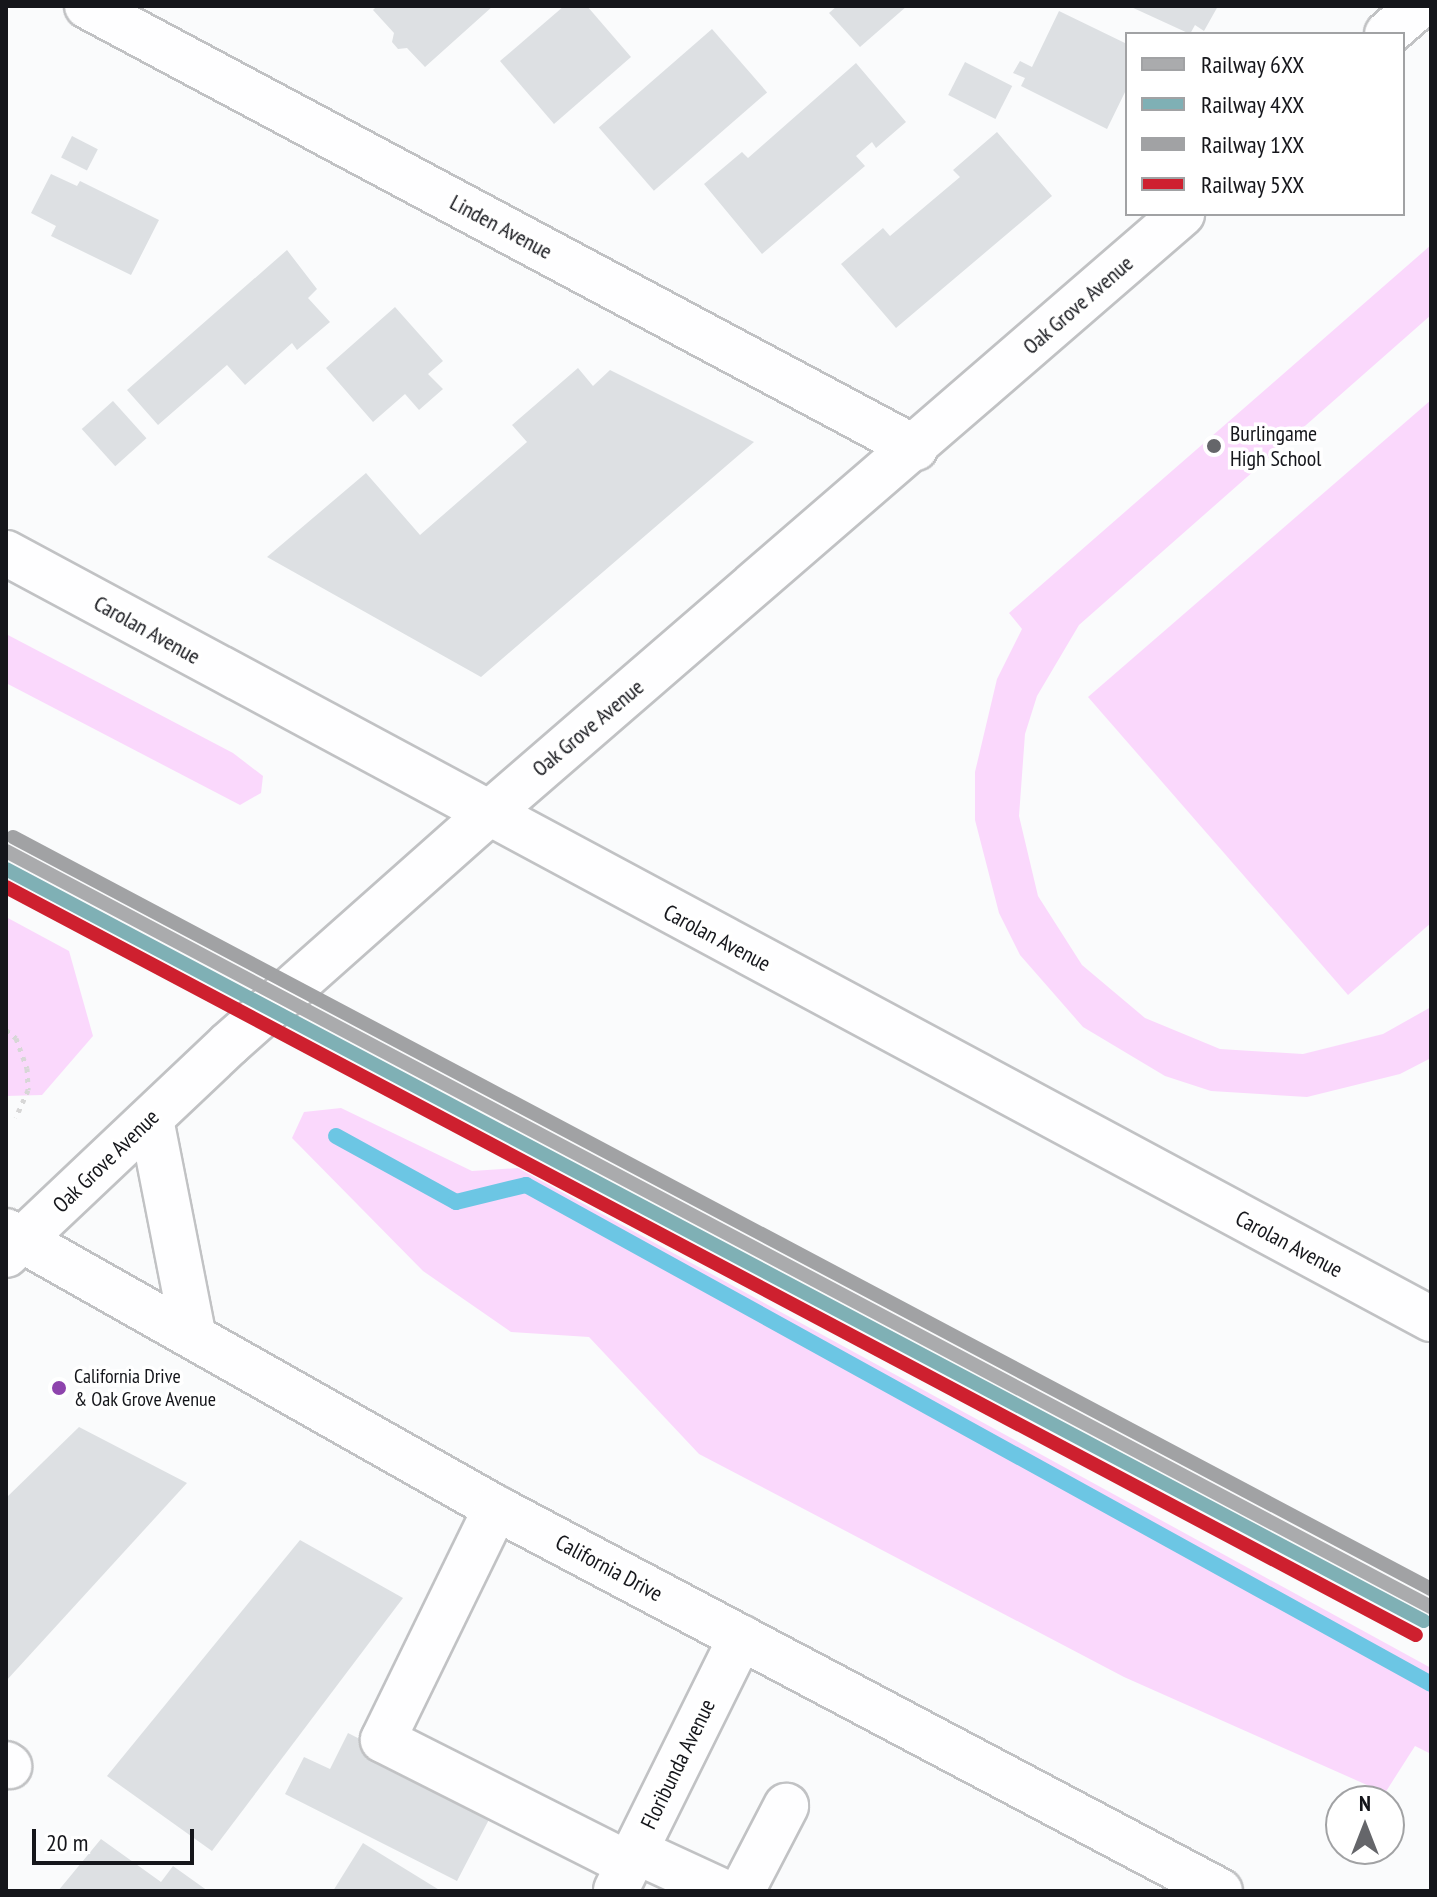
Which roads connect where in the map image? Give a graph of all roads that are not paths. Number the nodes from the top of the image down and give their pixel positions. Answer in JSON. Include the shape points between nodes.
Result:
{"nodes":[{"id":1,"x":87,"y":6,"type":"edge"},
{"id":2,"x":1419,"y":6,"type":"edge"},
{"id":3,"x":1389,"y":32,"type":"edge"},
{"id":4,"x":1180,"y":216,"type":"edge"},
{"id":5,"x":915,"y":448,"type":"junction"},
{"id":6,"x":6,"y":553,"type":"edge"},
{"id":7,"x":487,"y":815,"type":"junction"},
{"id":8,"x":151,"y":1119,"type":"junction"},
{"id":9,"x":12,"y":1242,"type":"edge"},
{"id":10,"x":1431,"y":1319,"type":"edge"},
{"id":11,"x":193,"y":1334,"type":"junction"},
{"id":12,"x":496,"y":1508,"type":"junction"},
{"id":13,"x":741,"y":1637,"type":"junction"},
{"id":14,"x":786,"y":1806,"type":"dead end"},
{"id":15,"x":626,"y":1869,"type":"edge"},
{"id":16,"x":722,"y":1891,"type":"edge"},
{"id":17,"x":742,"y":1891,"type":"edge"},
{"id":18,"x":1220,"y":1891,"type":"edge"}],
"edges":[{"from":1,"to":5,"type":"street","name":"Linden Avenue"},
{"from":2,"to":3,"type":"street"},
{"from":4,"to":5,"type":"street","name":"Oak Grove Avenue"},
{"from":5,"to":7,"type":"street","name":"Oak Grove Avenue"},
{"from":6,"to":7,"type":"street","name":"Carolan Avenue"},
{"from":7,"to":8,"type":"street","name":"Oak Grove Avenue"},
{"from":7,"to":10,"type":"street","name":"Carolan Avenue"},
{"from":8,"to":9,"type":"street","name":"Oak Grove Avenue"},
{"from":8,"to":11,"type":"street"},
{"from":9,"to":11,"type":"street","name":"California Drive"},
{"from":11,"to":12,"type":"street","name":"California Drive"},
{"from":12,"to":13,"type":"street","name":"California Drive"},
{"from":12,"to":15,"type":"street","via":[[383,1740]]},
{"from":13,"to":15,"type":"street","name":"Floribunda Avenue"},
{"from":13,"to":18,"type":"street","name":"California Drive"},
{"from":14,"to":17,"type":"street"},
{"from":15,"to":16,"type":"street"}]}
